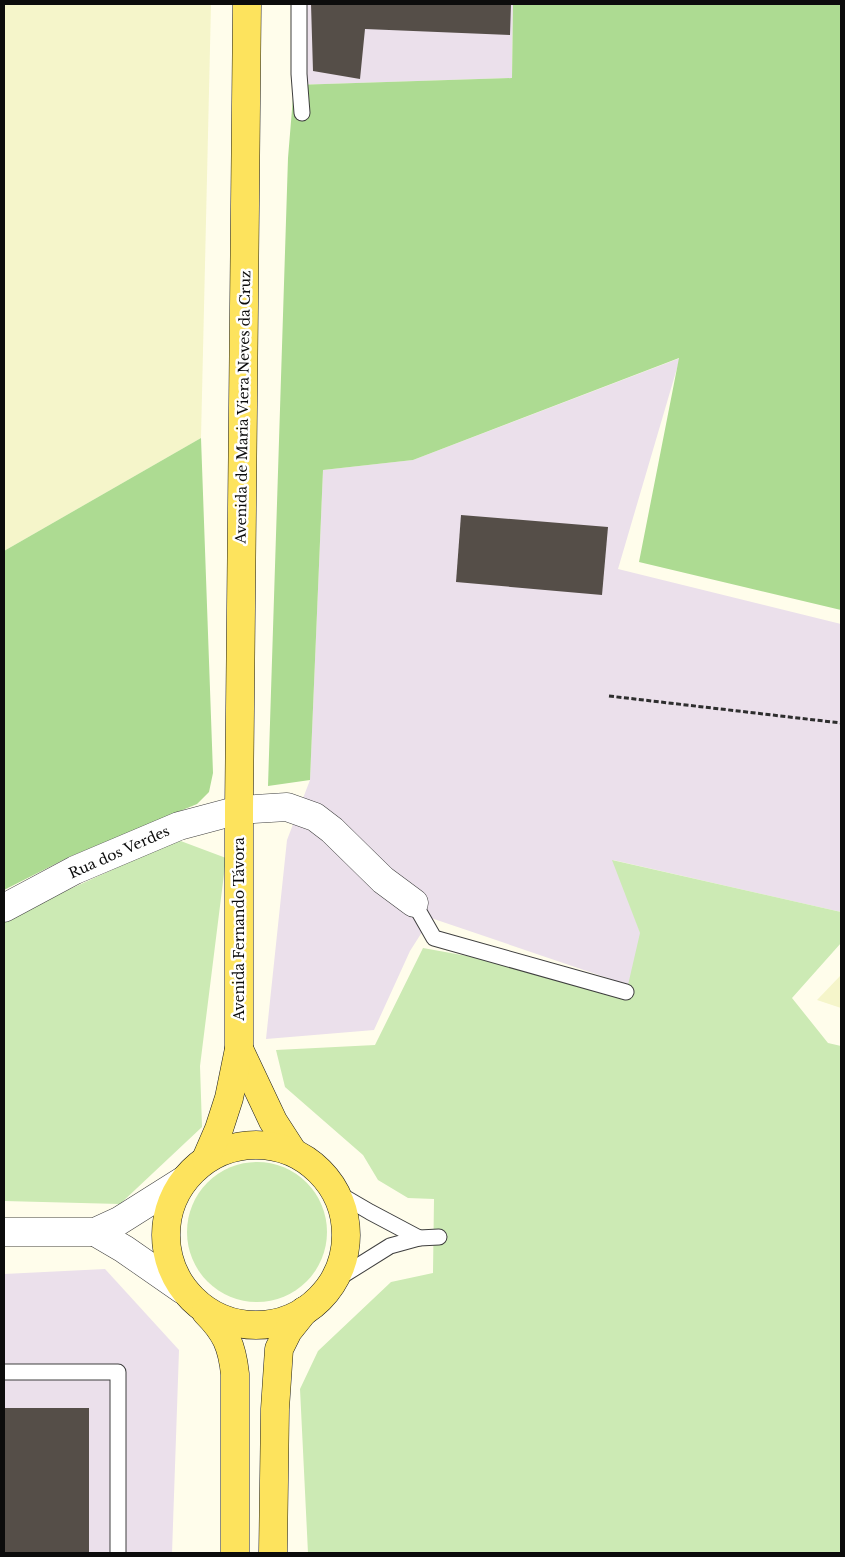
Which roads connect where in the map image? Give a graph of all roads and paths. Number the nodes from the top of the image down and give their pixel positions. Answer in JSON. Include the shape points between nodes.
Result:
{"nodes":[{"id":1,"x":246,"y":4,"type":"edge"},
{"id":2,"x":299,"y":4,"type":"edge"},
{"id":3,"x":302,"y":114,"type":"dead end"},
{"id":4,"x":609,"y":696,"type":"dead end"},
{"id":5,"x":841,"y":723,"type":"edge"},
{"id":6,"x":239,"y":810,"type":"junction"},
{"id":7,"x":414,"y":903,"type":"joint"},
{"id":8,"x":4,"y":908,"type":"edge"},
{"id":9,"x":626,"y":992,"type":"dead end"},
{"id":10,"x":239,"y":1049,"type":"junction"},
{"id":11,"x":293,"y":1152,"type":"junction"},
{"id":12,"x":206,"y":1159,"type":"junction"},
{"id":13,"x":184,"y":1180,"type":"junction"},
{"id":14,"x":334,"y":1191,"type":"junction"},
{"id":15,"x":4,"y":1232,"type":"edge"},
{"id":16,"x":95,"y":1232,"type":"junction"},
{"id":17,"x":440,"y":1237,"type":"dead end"},
{"id":18,"x":419,"y":1238,"type":"junction"},
{"id":19,"x":334,"y":1281,"type":"junction"},
{"id":20,"x":183,"y":1290,"type":"junction"},
{"id":21,"x":205,"y":1310,"type":"junction"},
{"id":22,"x":304,"y":1310,"type":"junction"},
{"id":23,"x":4,"y":1372,"type":"edge"},
{"id":24,"x":118,"y":1553,"type":"edge"},
{"id":25,"x":235,"y":1553,"type":"edge"},
{"id":26,"x":273,"y":1553,"type":"edge"}],
"edges":[{"from":1,"to":6,"type":"main road","name":"Avenida de Maria Viera Neves da Cruz"},
{"from":2,"to":3,"type":"lane"},
{"from":4,"to":5,"type":"path"},
{"from":6,"to":7,"type":"street","name":"Rua dos Verdes","via":[[287,807],[315,817],[383,880]]},
{"from":6,"to":8,"type":"street","name":"Rua dos Verdes","via":[[170,829],[75,870]]},
{"from":6,"to":10,"type":"main road","name":"Avenida Fernando Távora"},
{"from":7,"to":9,"type":"lane","via":[[434,938]]},
{"from":10,"to":11,"type":"main road","name":"Avenida Fernando Távora","via":[[273,1122]]},
{"from":10,"to":12,"type":"main road","name":"Avenida Fernando Távora","via":[[229,1098]]},
{"from":11,"to":12,"type":"main road","via":[[264,1145],[241,1146]]},
{"from":11,"to":14,"type":"main road","via":[[318,1169]]},
{"from":12,"to":13,"type":"main road"},
{"from":13,"to":16,"type":"street","via":[[119,1221]]},
{"from":13,"to":20,"type":"main road","via":[[170,1206],[165,1235],[170,1264]]},
{"from":14,"to":18,"type":"lane"},
{"from":14,"to":19,"type":"main road","via":[[345,1222],[344,1253]]},
{"from":15,"to":16,"type":"street"},
{"from":16,"to":20,"type":"street"},
{"from":17,"to":18,"type":"lane"},
{"from":18,"to":19,"type":"lane","via":[[390,1246]]},
{"from":19,"to":22,"type":"main road","via":[[314,1304]]},
{"from":20,"to":21,"type":"main road"},
{"from":21,"to":22,"type":"main road","via":[[231,1323],[261,1326],[289,1320]]},
{"from":21,"to":25,"type":"main road","via":[[219,1325],[232,1352],[235,1374]]},
{"from":22,"to":26,"type":"main road","via":[[279,1349]]},
{"from":23,"to":24,"type":"lane","via":[[118,1372]]}]}
